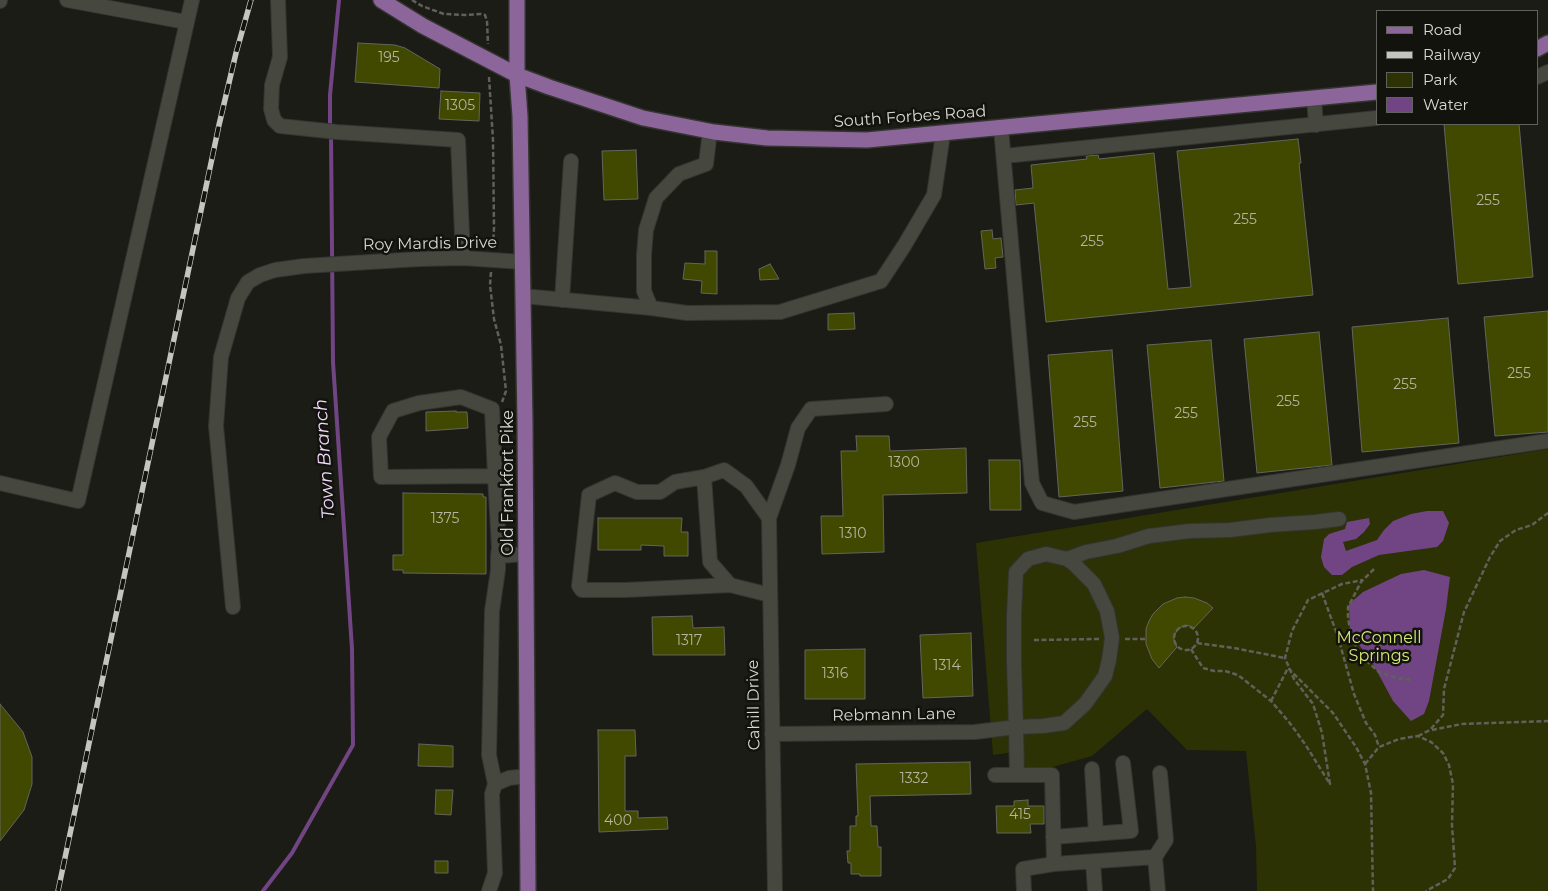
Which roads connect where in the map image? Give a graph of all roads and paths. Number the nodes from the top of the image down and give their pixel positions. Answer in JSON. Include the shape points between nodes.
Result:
{"nodes":[{"id":1,"x":67,"y":0,"type":"edge"},
{"id":2,"x":192,"y":0,"type":"edge"},
{"id":3,"x":278,"y":0,"type":"edge"},
{"id":4,"x":381,"y":0,"type":"edge"},
{"id":5,"x":412,"y":0,"type":"edge"},
{"id":6,"x":516,"y":0,"type":"edge"},
{"id":7,"x":186,"y":22,"type":"junction"},
{"id":8,"x":487,"y":27,"type":"dead end"},
{"id":9,"x":518,"y":75,"type":"junction"},
{"id":10,"x":1376,"y":92,"type":"edge"},
{"id":11,"x":1314,"y":98,"type":"junction"},
{"id":12,"x":1376,"y":118,"type":"edge"},
{"id":13,"x":1316,"y":125,"type":"junction"},
{"id":14,"x":1001,"y":128,"type":"junction"},
{"id":15,"x":710,"y":131,"type":"junction"},
{"id":16,"x":943,"y":134,"type":"junction"},
{"id":17,"x":1004,"y":156,"type":"junction"},
{"id":18,"x":571,"y":161,"type":"dead end"},
{"id":19,"x":462,"y":258,"type":"junction"},
{"id":20,"x":523,"y":262,"type":"junction"},
{"id":21,"x":523,"y":296,"type":"junction"},
{"id":22,"x":562,"y":300,"type":"junction"},
{"id":23,"x":651,"y":308,"type":"junction"},
{"id":24,"x":886,"y":404,"type":"dead end"},
{"id":25,"x":1548,"y":441,"type":"edge"},
{"id":26,"x":495,"y":476,"type":"junction"},
{"id":27,"x":704,"y":477,"type":"junction"},
{"id":28,"x":0,"y":483,"type":"edge"},
{"id":29,"x":1548,"y":513,"type":"edge"},
{"id":30,"x":769,"y":518,"type":"junction"},
{"id":31,"x":1338,"y":520,"type":"dead end"},
{"id":32,"x":526,"y":554,"type":"junction"},
{"id":33,"x":498,"y":556,"type":"junction"},
{"id":34,"x":1066,"y":559,"type":"junction"},
{"id":35,"x":1374,"y":570,"type":"dead end"},
{"id":36,"x":1363,"y":580,"type":"junction"},
{"id":37,"x":730,"y":585,"type":"junction"},
{"id":38,"x":1322,"y":592,"type":"junction"},
{"id":39,"x":770,"y":595,"type":"junction"},
{"id":40,"x":233,"y":607,"type":"dead end"},
{"id":41,"x":1108,"y":639,"type":"dead end"},
{"id":42,"x":1122,"y":639,"type":"dead end"},
{"id":43,"x":1146,"y":639,"type":"dead end"},
{"id":44,"x":1034,"y":640,"type":"dead end"},
{"id":45,"x":1197,"y":643,"type":"junction"},
{"id":46,"x":1191,"y":648,"type":"junction"},
{"id":47,"x":1285,"y":658,"type":"junction"},
{"id":48,"x":1288,"y":668,"type":"junction"},
{"id":49,"x":1412,"y":680,"type":"dead end"},
{"id":50,"x":1271,"y":701,"type":"junction"},
{"id":51,"x":1548,"y":721,"type":"edge"},
{"id":52,"x":1016,"y":727,"type":"junction"},
{"id":53,"x":1430,"y":730,"type":"junction"},
{"id":54,"x":772,"y":734,"type":"junction"},
{"id":55,"x":1418,"y":736,"type":"junction"},
{"id":56,"x":1379,"y":747,"type":"junction"},
{"id":57,"x":1123,"y":763,"type":"dead end"},
{"id":58,"x":1365,"y":764,"type":"junction"},
{"id":59,"x":1092,"y":769,"type":"dead end"},
{"id":60,"x":1160,"y":773,"type":"dead end"},
{"id":61,"x":995,"y":775,"type":"dead end"},
{"id":62,"x":1018,"y":775,"type":"junction"},
{"id":63,"x":527,"y":776,"type":"junction"},
{"id":64,"x":495,"y":784,"type":"junction"},
{"id":65,"x":1096,"y":834,"type":"junction"},
{"id":66,"x":1054,"y":837,"type":"junction"},
{"id":67,"x":1155,"y":856,"type":"junction"},
{"id":68,"x":1093,"y":862,"type":"junction"},
{"id":69,"x":1054,"y":864,"type":"junction"},
{"id":70,"x":488,"y":891,"type":"edge"},
{"id":71,"x":528,"y":891,"type":"edge"},
{"id":72,"x":775,"y":891,"type":"edge"},
{"id":73,"x":1024,"y":891,"type":"edge"},
{"id":74,"x":1095,"y":891,"type":"edge"},
{"id":75,"x":1158,"y":891,"type":"edge"},
{"id":76,"x":1373,"y":891,"type":"edge"},
{"id":77,"x":1426,"y":891,"type":"edge"}],
"edges":[{"from":1,"to":7,"type":"street"},
{"from":2,"to":7,"type":"street"},
{"from":3,"to":19,"type":"street","via":[[280,57],[272,85],[274,120],[280,126],[298,128],[458,140]]},
{"from":4,"to":9,"type":"main road","name":"South Forbes Road","via":[[423,26]]},
{"from":5,"to":8,"type":"path","via":[[444,14],[485,15]]},
{"from":6,"to":9,"type":"main road","name":"Old Frankfort Pike"},
{"from":7,"to":28,"type":"street","via":[[78,501]]},
{"from":9,"to":15,"type":"main road","name":"South Forbes Road","via":[[644,118]]},
{"from":9,"to":20,"type":"main road","name":"Old Frankfort Pike"},
{"from":10,"to":11,"type":"main road","name":"South Forbes Road"},
{"from":11,"to":13,"type":"street"},
{"from":11,"to":14,"type":"main road","name":"South Forbes Road"},
{"from":12,"to":13,"type":"street"},
{"from":13,"to":17,"type":"street"},
{"from":14,"to":16,"type":"main road","name":"South Forbes Road"},
{"from":14,"to":17,"type":"street"},
{"from":15,"to":16,"type":"main road","name":"South Forbes Road","via":[[767,138],[867,140]]},
{"from":15,"to":23,"type":"street","via":[[706,164],[679,174],[656,198],[646,230],[644,255],[644,291]]},
{"from":16,"to":23,"type":"street","via":[[934,195],[881,281],[780,312],[687,313]]},
{"from":17,"to":25,"type":"street","via":[[1032,483],[1042,503],[1074,512]]},
{"from":18,"to":22,"type":"street"},
{"from":19,"to":20,"type":"street","name":"Roy Mardis Drive"},
{"from":19,"to":40,"type":"street","name":"Roy Mardis Drive","via":[[304,266],[275,270],[248,282],[238,298],[221,357],[216,426]]},
{"from":20,"to":21,"type":"main road","name":"Old Frankfort Pike"},
{"from":21,"to":22,"type":"street"},
{"from":21,"to":32,"type":"main road","name":"Old Frankfort Pike"},
{"from":22,"to":23,"type":"street"},
{"from":24,"to":30,"type":"street","via":[[811,409],[798,428]]},
{"from":26,"to":26,"type":"street","via":[[492,409],[461,397],[419,403],[393,411],[379,437],[381,477]]},
{"from":26,"to":33,"type":"street"},
{"from":27,"to":30,"type":"street","via":[[724,470],[746,486]]},
{"from":27,"to":37,"type":"street","via":[[710,562]]},
{"from":27,"to":37,"type":"street","via":[[675,482],[660,492],[637,492],[616,483],[590,496],[579,586],[582,590],[626,590]]},
{"from":29,"to":53,"type":"path","via":[[1500,541],[1490,557],[1464,612],[1444,689],[1443,714]]},
{"from":30,"to":39,"type":"street","name":"Cahill Drive"},
{"from":31,"to":34,"type":"street","via":[[1149,536]]},
{"from":32,"to":33,"type":"street"},
{"from":32,"to":63,"type":"main road","name":"Old Frankfort Pike"},
{"from":33,"to":64,"type":"street","via":[[492,611],[489,745]]},
{"from":34,"to":52,"type":"street","via":[[1046,554],[1028,559],[1016,572]]},
{"from":34,"to":52,"type":"street","name":"Rebmann Lane","via":[[1094,584],[1107,611],[1112,638],[1109,660],[1104,676],[1085,704],[1064,722]]},
{"from":35,"to":36,"type":"path"},
{"from":36,"to":38,"type":"path"},
{"from":36,"to":49,"type":"path","via":[[1348,607],[1351,637],[1362,657],[1379,672]]},
{"from":37,"to":39,"type":"street"},
{"from":38,"to":47,"type":"path","via":[[1308,600],[1292,631]]},
{"from":38,"to":56,"type":"path","via":[[1354,694]]},
{"from":39,"to":54,"type":"street","name":"Cahill Drive"},
{"from":41,"to":44,"type":"path"},
{"from":42,"to":43,"type":"path"},
{"from":45,"to":46,"type":"path"},
{"from":45,"to":46,"type":"path","via":[[1198,635],[1194,628],[1185,625],[1178,629],[1174,636],[1176,644],[1184,650]]},
{"from":45,"to":47,"type":"path"},
{"from":46,"to":50,"type":"path","via":[[1203,668],[1238,675]]},
{"from":47,"to":48,"type":"path"},
{"from":48,"to":50,"type":"path"},
{"from":48,"to":50,"type":"path","via":[[1313,704],[1322,733],[1330,784],[1305,744]]},
{"from":48,"to":58,"type":"path","via":[[1333,713]]},
{"from":51,"to":53,"type":"path","via":[[1462,724]]},
{"from":52,"to":54,"type":"street","name":"Rebmann Lane","via":[[974,732]]},
{"from":52,"to":62,"type":"street"},
{"from":53,"to":55,"type":"path"},
{"from":54,"to":72,"type":"street","name":"Cahill Drive"},
{"from":55,"to":56,"type":"path"},
{"from":55,"to":77,"type":"path","via":[[1443,753],[1453,784],[1455,868],[1448,879]]},
{"from":56,"to":58,"type":"path"},
{"from":57,"to":65,"type":"street","via":[[1131,831]]},
{"from":58,"to":76,"type":"path","via":[[1371,793]]},
{"from":59,"to":65,"type":"street"},
{"from":60,"to":67,"type":"street","via":[[1166,840]]},
{"from":61,"to":62,"type":"street"},
{"from":62,"to":66,"type":"street","via":[[1052,775]]},
{"from":63,"to":64,"type":"street"},
{"from":63,"to":71,"type":"main road","name":"Old Frankfort Pike"},
{"from":64,"to":70,"type":"street","via":[[492,794],[495,873]]},
{"from":65,"to":66,"type":"street"},
{"from":66,"to":69,"type":"street"},
{"from":67,"to":68,"type":"street"},
{"from":67,"to":75,"type":"street"},
{"from":68,"to":69,"type":"street"},
{"from":68,"to":74,"type":"street"},
{"from":69,"to":73,"type":"street","via":[[1023,869]]}]}
